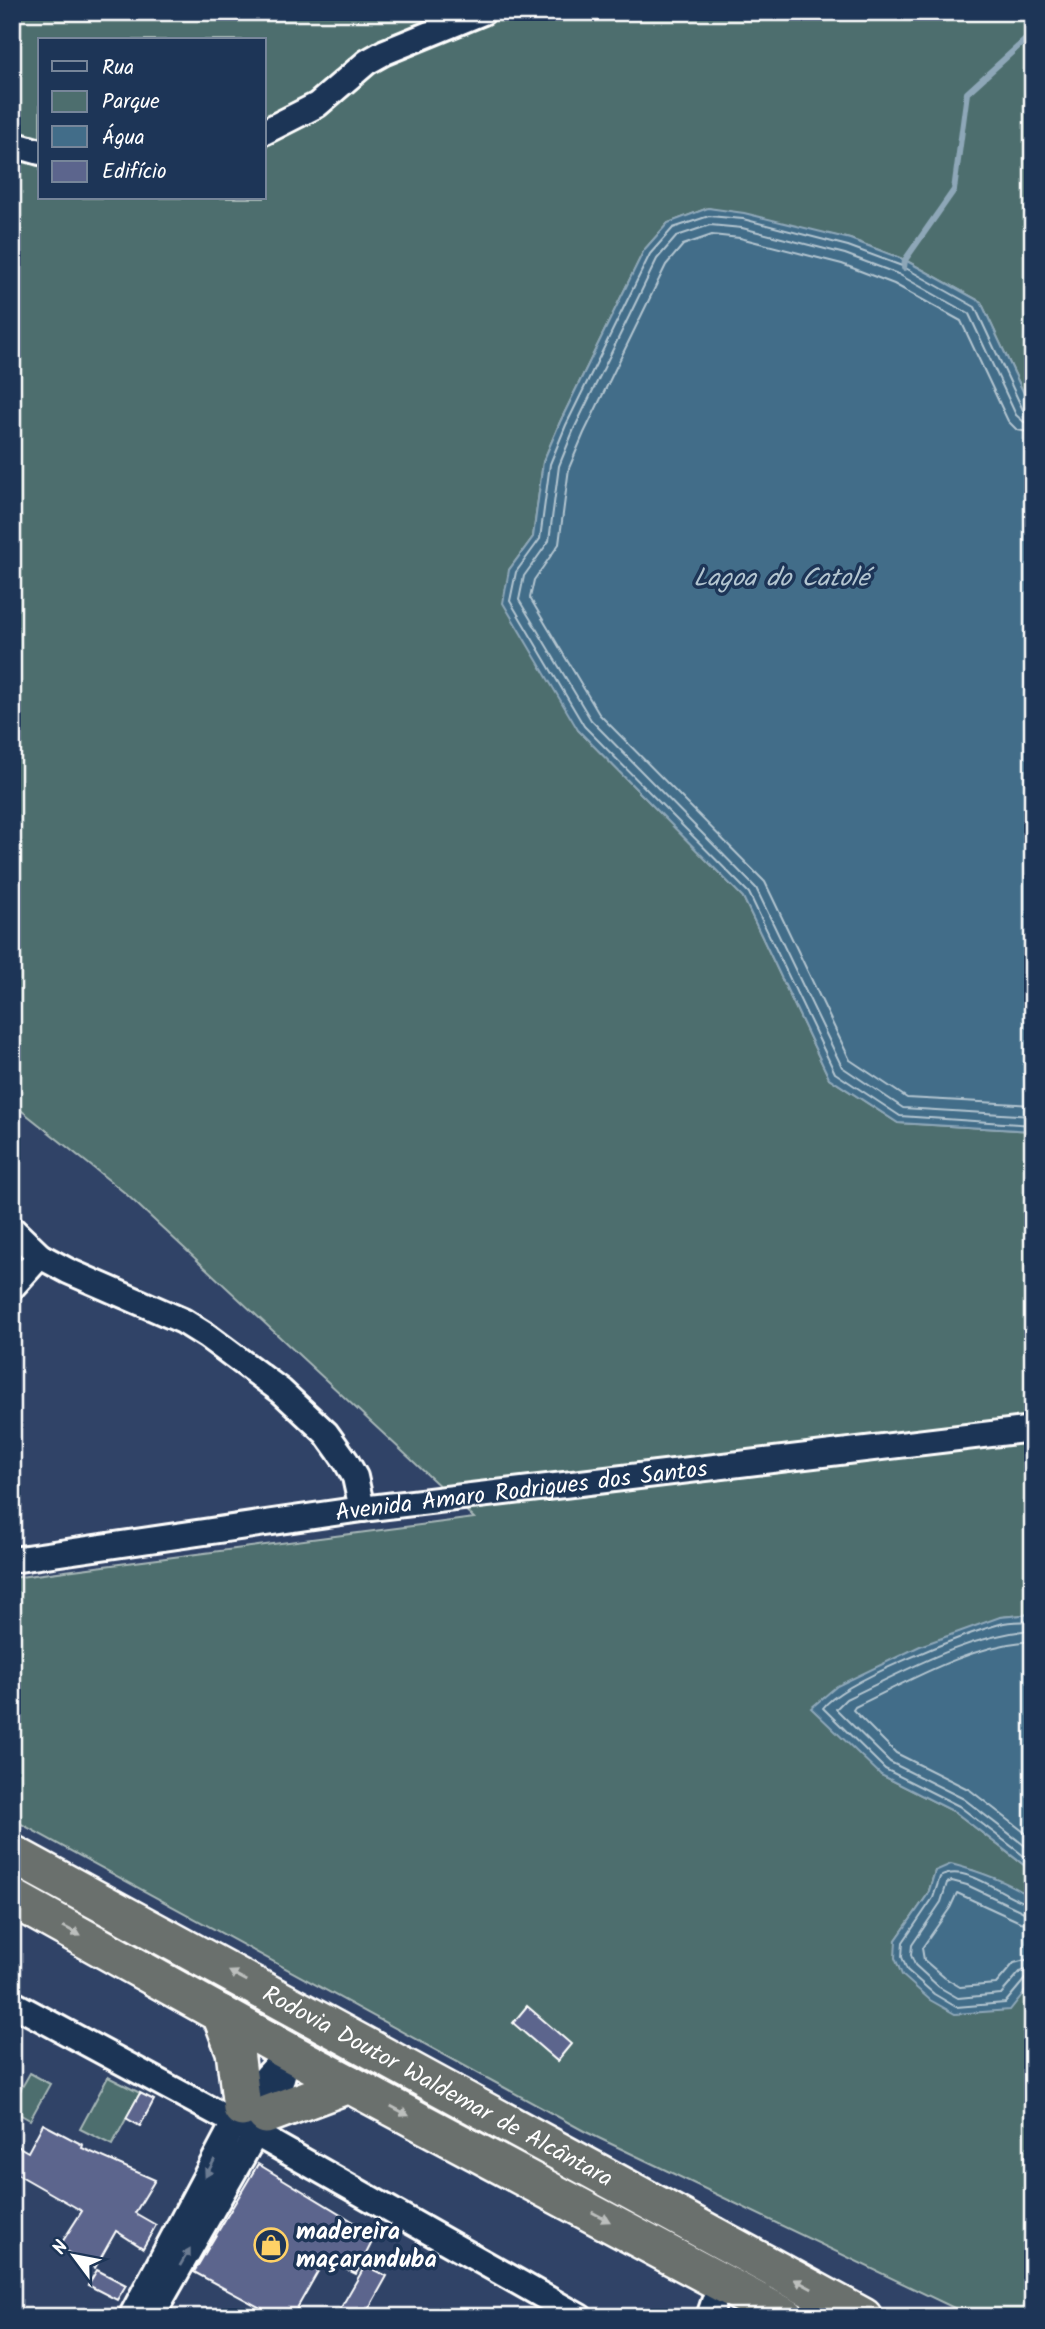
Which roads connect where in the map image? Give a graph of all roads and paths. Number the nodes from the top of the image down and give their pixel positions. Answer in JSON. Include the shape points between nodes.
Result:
{"nodes":[{"id":1,"x":483,"y":12,"type":"edge"},
{"id":2,"x":266,"y":131,"type":"edge"},
{"id":3,"x":12,"y":144,"type":"edge"},
{"id":4,"x":38,"y":151,"type":"edge"},
{"id":5,"x":12,"y":1229,"type":"edge"},
{"id":6,"x":40,"y":1255,"type":"junction"},
{"id":7,"x":12,"y":1287,"type":"edge"},
{"id":8,"x":1033,"y":1429,"type":"edge"},
{"id":9,"x":362,"y":1510,"type":"junction"},
{"id":10,"x":12,"y":1560,"type":"edge"},
{"id":11,"x":12,"y":1854,"type":"edge"},
{"id":12,"x":12,"y":1898,"type":"edge"},
{"id":13,"x":12,"y":2003,"type":"edge"},
{"id":14,"x":221,"y":2014,"type":"junction"},
{"id":15,"x":289,"y":2052,"type":"junction"},
{"id":16,"x":349,"y":2084,"type":"junction"},
{"id":17,"x":250,"y":2120,"type":"junction"},
{"id":18,"x":721,"y":2281,"type":"junction"},
{"id":19,"x":131,"y":2317,"type":"edge"},
{"id":20,"x":151,"y":2317,"type":"edge"},
{"id":21,"x":580,"y":2317,"type":"edge"},
{"id":22,"x":709,"y":2317,"type":"edge"},
{"id":23,"x":786,"y":2317,"type":"edge"},
{"id":24,"x":863,"y":2317,"type":"edge"}],
"edges":[{"from":1,"to":2,"type":"street","via":[[384,52],[317,104]]},
{"from":3,"to":4,"type":"street"},
{"from":5,"to":6,"type":"street"},
{"from":6,"to":7,"type":"street"},
{"from":6,"to":9,"type":"street","via":[[183,1321],[281,1391],[326,1433],[346,1461],[355,1477]]},
{"from":8,"to":9,"type":"street","name":"Avenida Amaro Rodrigues dos Santos"},
{"from":9,"to":10,"type":"street","name":"Avenida Amaro Rodrigues dos Santos"},
{"from":24,"to":11,"type":"highway","name":"Rodovia Doutor Waldemar de Alcântara","one_way":true},
{"from":12,"to":14,"type":"highway","name":"Rodovia Doutor Waldemar de Alcântara","one_way":true},
{"from":13,"to":17,"type":"street"},
{"from":14,"to":15,"type":"highway","name":"Rodovia Doutor Waldemar de Alcântara"},
{"from":14,"to":17,"type":"highway","via":[[235,2051]]},
{"from":15,"to":16,"type":"highway","name":"Rodovia Doutor Waldemar de Alcântara"},
{"from":15,"to":17,"type":"street","via":[[253,2091]]},
{"from":16,"to":17,"type":"highway"},
{"from":16,"to":18,"type":"highway","name":"Rodovia Doutor Waldemar de Alcântara","one_way":true},
{"from":17,"to":19,"type":"street","one_way":true},
{"from":20,"to":17,"type":"street","one_way":true},
{"from":17,"to":21,"type":"street"},
{"from":18,"to":22,"type":"street"},
{"from":18,"to":23,"type":"highway","name":"Rodovia Doutor Waldemar de Alcântara"}]}
